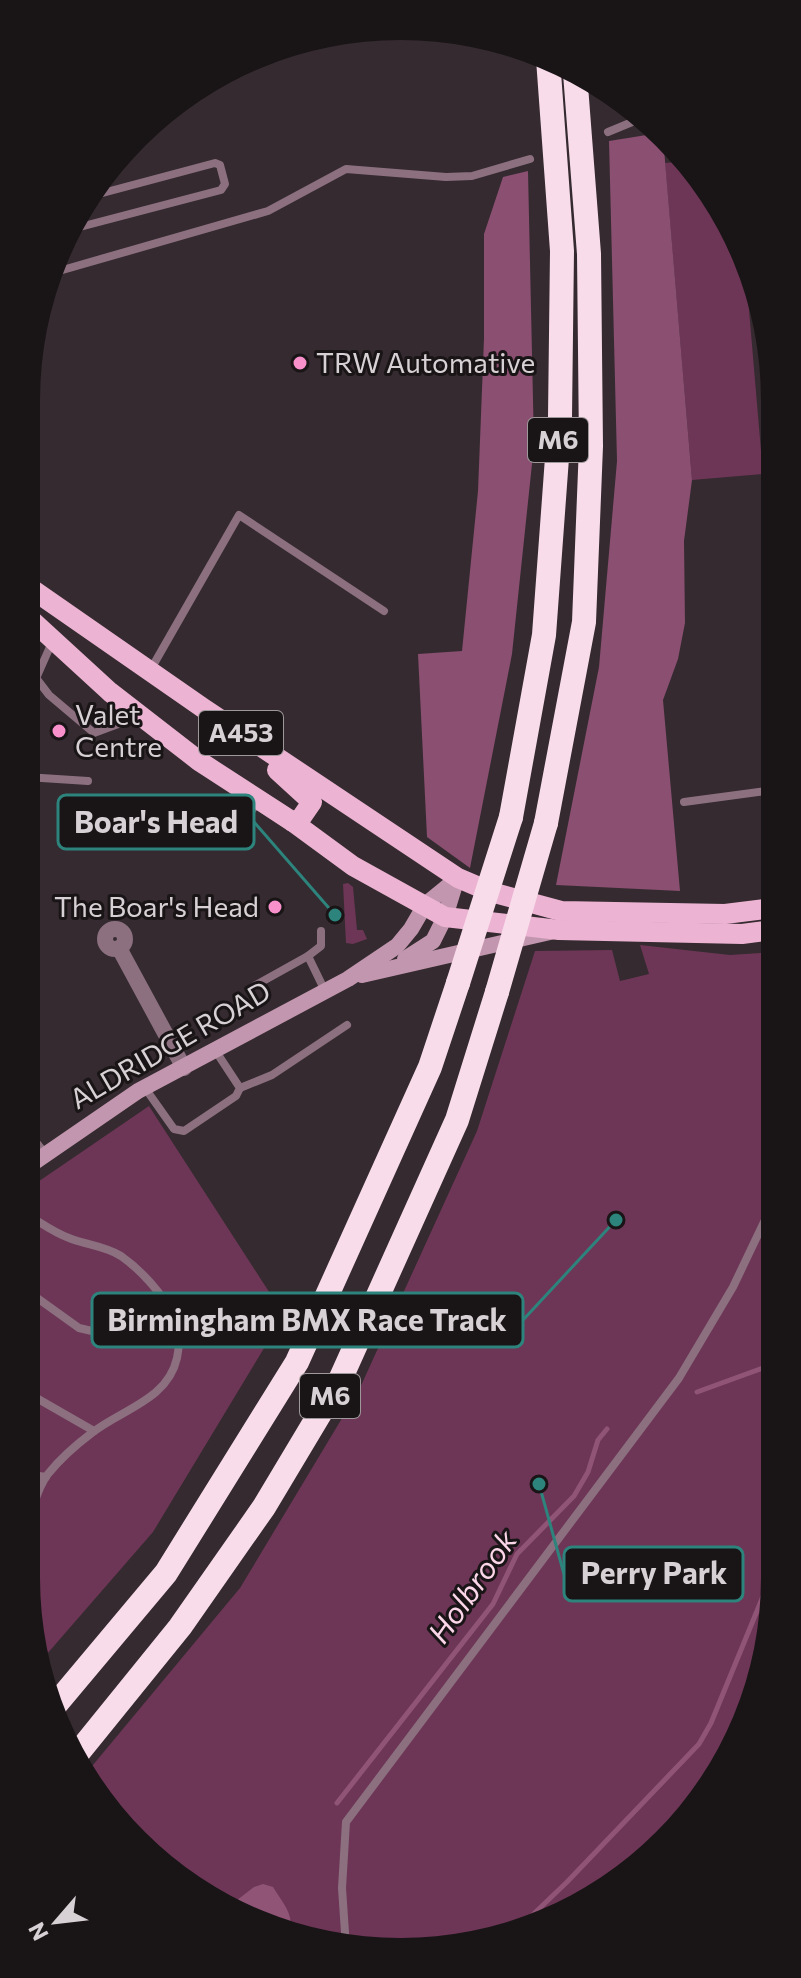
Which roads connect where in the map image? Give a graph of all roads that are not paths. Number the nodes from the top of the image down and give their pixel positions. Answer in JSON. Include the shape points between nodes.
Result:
{"nodes":[{"id":1,"x":549,"y":72,"type":"edge"},
{"id":2,"x":576,"y":85,"type":"edge"},
{"id":3,"x":630,"y":123,"type":"edge"},
{"id":4,"x":608,"y":132,"type":"dead end"},
{"id":5,"x":530,"y":159,"type":"dead end"},
{"id":6,"x":107,"y":192,"type":"edge"},
{"id":7,"x":85,"y":226,"type":"edge"},
{"id":8,"x":65,"y":269,"type":"edge"},
{"id":9,"x":40,"y":594,"type":"edge"},
{"id":10,"x":384,"y":611,"type":"dead end"},
{"id":11,"x":40,"y":628,"type":"edge"},
{"id":12,"x":53,"y":640,"type":"junction"},
{"id":13,"x":40,"y":669,"type":"edge"},
{"id":14,"x":150,"y":669,"type":"junction"},
{"id":15,"x":40,"y":683,"type":"edge"},
{"id":16,"x":203,"y":708,"type":"junction"},
{"id":17,"x":141,"y":716,"type":"junction"},
{"id":18,"x":40,"y":778,"type":"edge"},
{"id":19,"x":88,"y":781,"type":"dead end"},
{"id":20,"x":761,"y":792,"type":"edge"},
{"id":21,"x":684,"y":802,"type":"dead end"},
{"id":22,"x":293,"y":822,"type":"junction"},
{"id":23,"x":458,"y":878,"type":"junction"},
{"id":24,"x":425,"y":905,"type":"junction"},
{"id":25,"x":761,"y":910,"type":"edge"},
{"id":26,"x":445,"y":917,"type":"junction"},
{"id":27,"x":559,"y":930,"type":"junction"},
{"id":28,"x":321,"y":931,"type":"dead end"},
{"id":29,"x":761,"y":932,"type":"edge"},
{"id":30,"x":119,"y":948,"type":"dead end"},
{"id":31,"x":308,"y":956,"type":"junction"},
{"id":32,"x":386,"y":970,"type":"junction"},
{"id":33,"x":348,"y":979,"type":"junction"},
{"id":34,"x":254,"y":986,"type":"dead end"},
{"id":35,"x":325,"y":991,"type":"junction"},
{"id":36,"x":347,"y":1025,"type":"dead end"},
{"id":37,"x":215,"y":1050,"type":"junction"},
{"id":38,"x":184,"y":1068,"type":"junction"},
{"id":39,"x":145,"y":1088,"type":"junction"},
{"id":40,"x":240,"y":1088,"type":"junction"},
{"id":41,"x":40,"y":1154,"type":"edge"},
{"id":42,"x":42,"y":1156,"type":"joint"},
{"id":43,"x":40,"y":1224,"type":"edge"},
{"id":44,"x":761,"y":1228,"type":"edge"},
{"id":45,"x":40,"y":1300,"type":"edge"},
{"id":46,"x":177,"y":1323,"type":"junction"},
{"id":47,"x":40,"y":1400,"type":"edge"},
{"id":48,"x":77,"y":1422,"type":"junction"},
{"id":49,"x":94,"y":1431,"type":"junction"},
{"id":50,"x":81,"y":1442,"type":"junction"},
{"id":51,"x":40,"y":1476,"type":"edge"},
{"id":52,"x":46,"y":1477,"type":"junction"},
{"id":53,"x":40,"y":1492,"type":"edge"},
{"id":54,"x":61,"y":1698,"type":"edge"},
{"id":55,"x":82,"y":1747,"type":"edge"},
{"id":56,"x":345,"y":1934,"type":"edge"}],
"edges":[{"from":1,"to":54,"type":"highway","number":"M6","bridge":true,"via":[[562,251],[560,417],[544,635],[511,817],[430,1067],[297,1362],[166,1573]]},
{"from":2,"to":55,"type":"highway","number":"M6","bridge":true,"via":[[589,254],[591,446],[584,622],[546,823],[497,992],[457,1120],[340,1380],[264,1507],[180,1627]]},
{"from":3,"to":4,"type":"lane"},
{"from":5,"to":8,"type":"lane","via":[[472,176],[346,169],[268,211]]},
{"from":6,"to":7,"type":"lane","via":[[215,163],[225,184],[221,190]]},
{"from":9,"to":14,"type":"main road","number":"A453"},
{"from":10,"to":14,"type":"lane","via":[[239,515]]},
{"from":11,"to":12,"type":"main road","number":"A453"},
{"from":12,"to":13,"type":"lane"},
{"from":12,"to":17,"type":"main road","number":"A453"},
{"from":14,"to":16,"type":"main road","number":"A453"},
{"from":15,"to":17,"type":"lane","via":[[94,733]]},
{"from":16,"to":22,"type":"main road","via":[[311,801]]},
{"from":16,"to":23,"type":"main road","number":"A453"},
{"from":17,"to":22,"type":"main road","number":"A453","via":[[254,807]]},
{"from":18,"to":19,"type":"lane"},
{"from":20,"to":21,"type":"lane"},
{"from":22,"to":24,"type":"main road","number":"A453","via":[[353,866]]},
{"from":23,"to":24,"type":"street","name":"ALDRIDGE ROAD"},
{"from":23,"to":25,"type":"main road","number":"A453","via":[[561,911],[725,914]]},
{"from":23,"to":26,"type":"street","name":"ALDRIDGE ROAD"},
{"from":24,"to":26,"type":"main road","name":"ALDRIDGE ROAD","number":"A453"},
{"from":24,"to":33,"type":"street","name":"ALDRIDGE ROAD","via":[[397,946]]},
{"from":26,"to":27,"type":"main road","name":"ALDRIDGE ROAD","number":"A453"},
{"from":26,"to":32,"type":"street","name":"ALDRIDGE ROAD","via":[[433,941]]},
{"from":27,"to":29,"type":"main road","name":"ALDRIDGE ROAD","number":"A453"},
{"from":27,"to":32,"type":"street","name":"ALDRIDGE ROAD"},
{"from":28,"to":31,"type":"lane","via":[[321,946]]},
{"from":30,"to":38,"type":"street"},
{"from":31,"to":34,"type":"lane"},
{"from":31,"to":35,"type":"lane"},
{"from":32,"to":33,"type":"street","name":"ALDRIDGE ROAD"},
{"from":33,"to":35,"type":"street","name":"ALDRIDGE ROAD"},
{"from":35,"to":37,"type":"street","name":"ALDRIDGE ROAD"},
{"from":36,"to":40,"type":"lane","via":[[272,1075]]},
{"from":37,"to":38,"type":"street","name":"ALDRIDGE ROAD"},
{"from":37,"to":40,"type":"lane"},
{"from":38,"to":39,"type":"street","name":"ALDRIDGE ROAD"},
{"from":39,"to":40,"type":"lane","via":[[174,1129],[184,1131]]},
{"from":39,"to":42,"type":"street","name":"ALDRIDGE ROAD"},
{"from":41,"to":42,"type":"street"},
{"from":43,"to":46,"type":"lane","via":[[121,1256],[168,1305]]},
{"from":44,"to":56,"type":"lane","via":[[679,1378],[346,1822]]},
{"from":45,"to":46,"type":"lane","via":[[79,1328],[109,1335]]},
{"from":46,"to":49,"type":"lane","via":[[179,1350],[166,1384]]},
{"from":47,"to":48,"type":"lane"},
{"from":48,"to":49,"type":"lane"},
{"from":48,"to":50,"type":"lane"},
{"from":49,"to":50,"type":"lane"},
{"from":50,"to":52,"type":"lane"},
{"from":51,"to":52,"type":"lane"},
{"from":52,"to":53,"type":"lane"}]}
